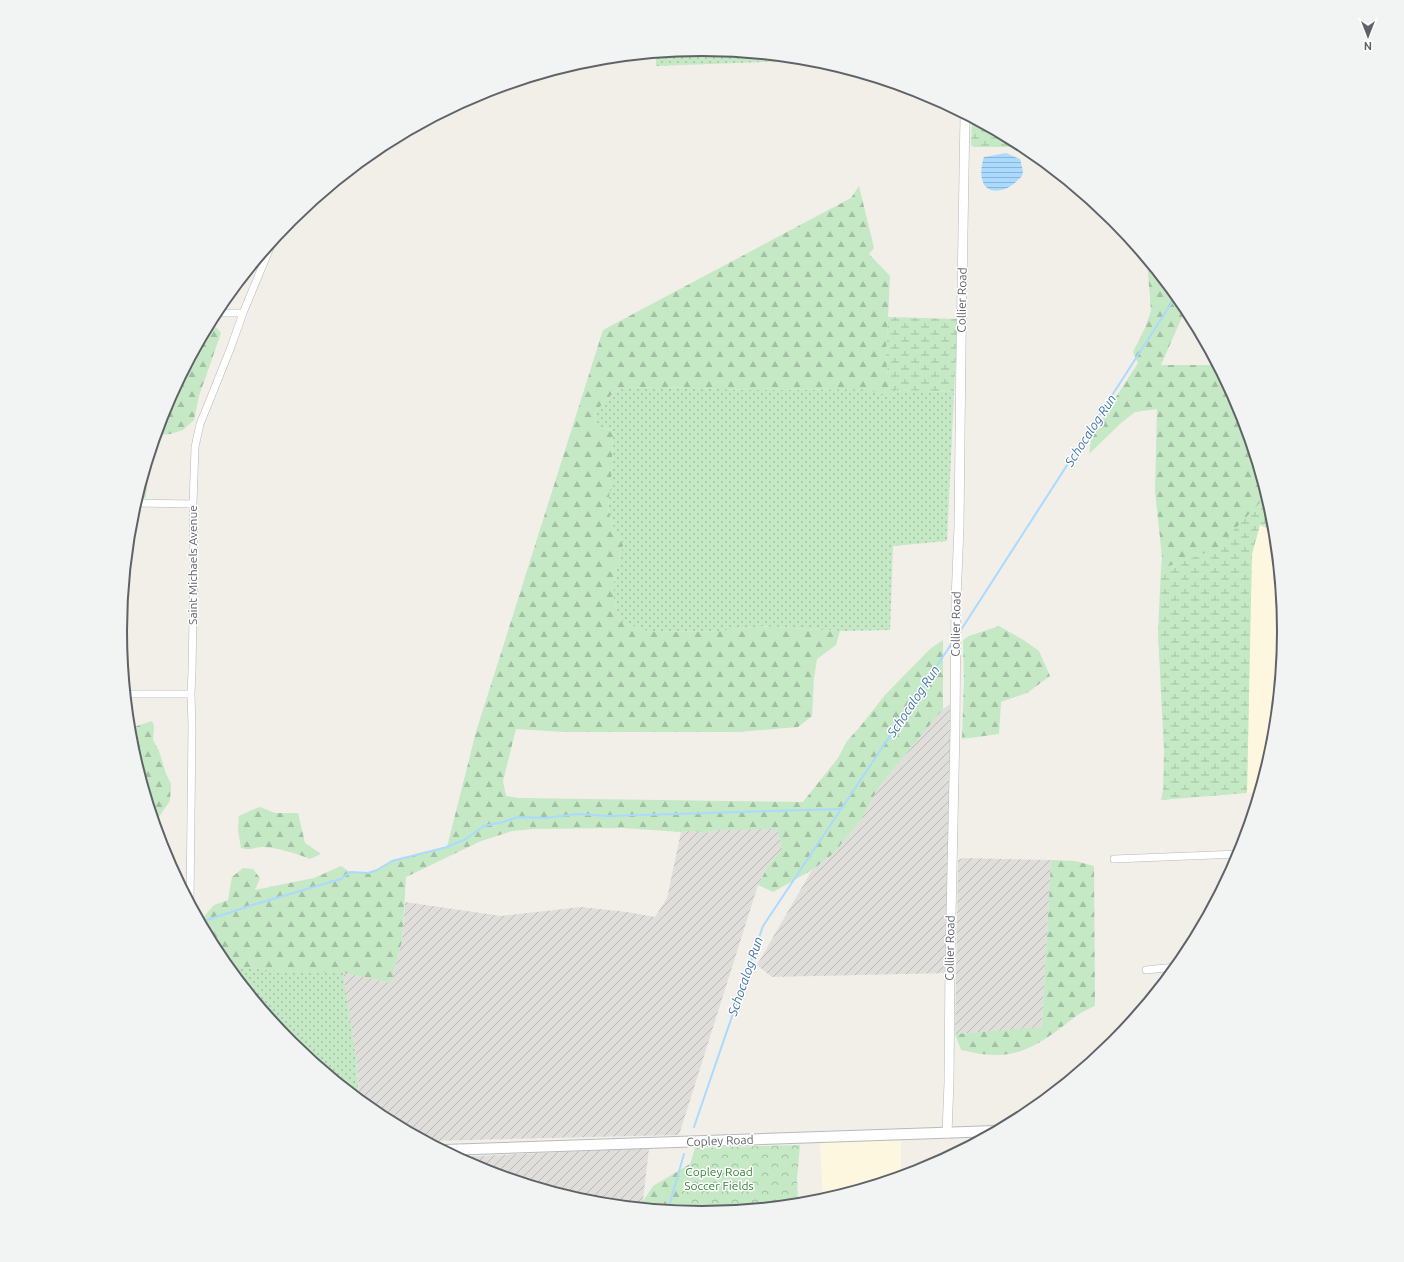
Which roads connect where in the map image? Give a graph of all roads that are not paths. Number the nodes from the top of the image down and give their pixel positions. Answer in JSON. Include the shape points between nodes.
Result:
{"nodes":[{"id":1,"x":965,"y":120,"type":"edge"},
{"id":2,"x":266,"y":257,"type":"edge"},
{"id":3,"x":243,"y":313,"type":"junction"},
{"id":4,"x":223,"y":314,"type":"edge"},
{"id":5,"x":142,"y":503,"type":"edge"},
{"id":6,"x":193,"y":504,"type":"junction"},
{"id":7,"x":131,"y":694,"type":"edge"},
{"id":8,"x":191,"y":694,"type":"junction"},
{"id":9,"x":1232,"y":854,"type":"edge"},
{"id":10,"x":1114,"y":860,"type":"dead end"},
{"id":11,"x":190,"y":893,"type":"edge"},
{"id":12,"x":1167,"y":968,"type":"edge"},
{"id":13,"x":1146,"y":970,"type":"dead end"},
{"id":14,"x":984,"y":1131,"type":"edge"},
{"id":15,"x":947,"y":1133,"type":"junction"},
{"id":16,"x":454,"y":1150,"type":"edge"}],
"edges":[{"from":1,"to":15,"type":"street","name":"Collier Road"},
{"from":2,"to":3,"type":"street","name":"Saint Michaels Avenue"},
{"from":3,"to":4,"type":"street"},
{"from":3,"to":6,"type":"street","name":"Saint Michaels Avenue","via":[[197,436]]},
{"from":5,"to":6,"type":"street"},
{"from":6,"to":8,"type":"street","name":"Saint Michaels Avenue"},
{"from":7,"to":8,"type":"street"},
{"from":8,"to":11,"type":"street","name":"Saint Michaels Avenue"},
{"from":9,"to":10,"type":"street"},
{"from":12,"to":13,"type":"street"},
{"from":14,"to":15,"type":"main road","name":"Copley Road"},
{"from":15,"to":16,"type":"main road","name":"Copley Road"}]}
